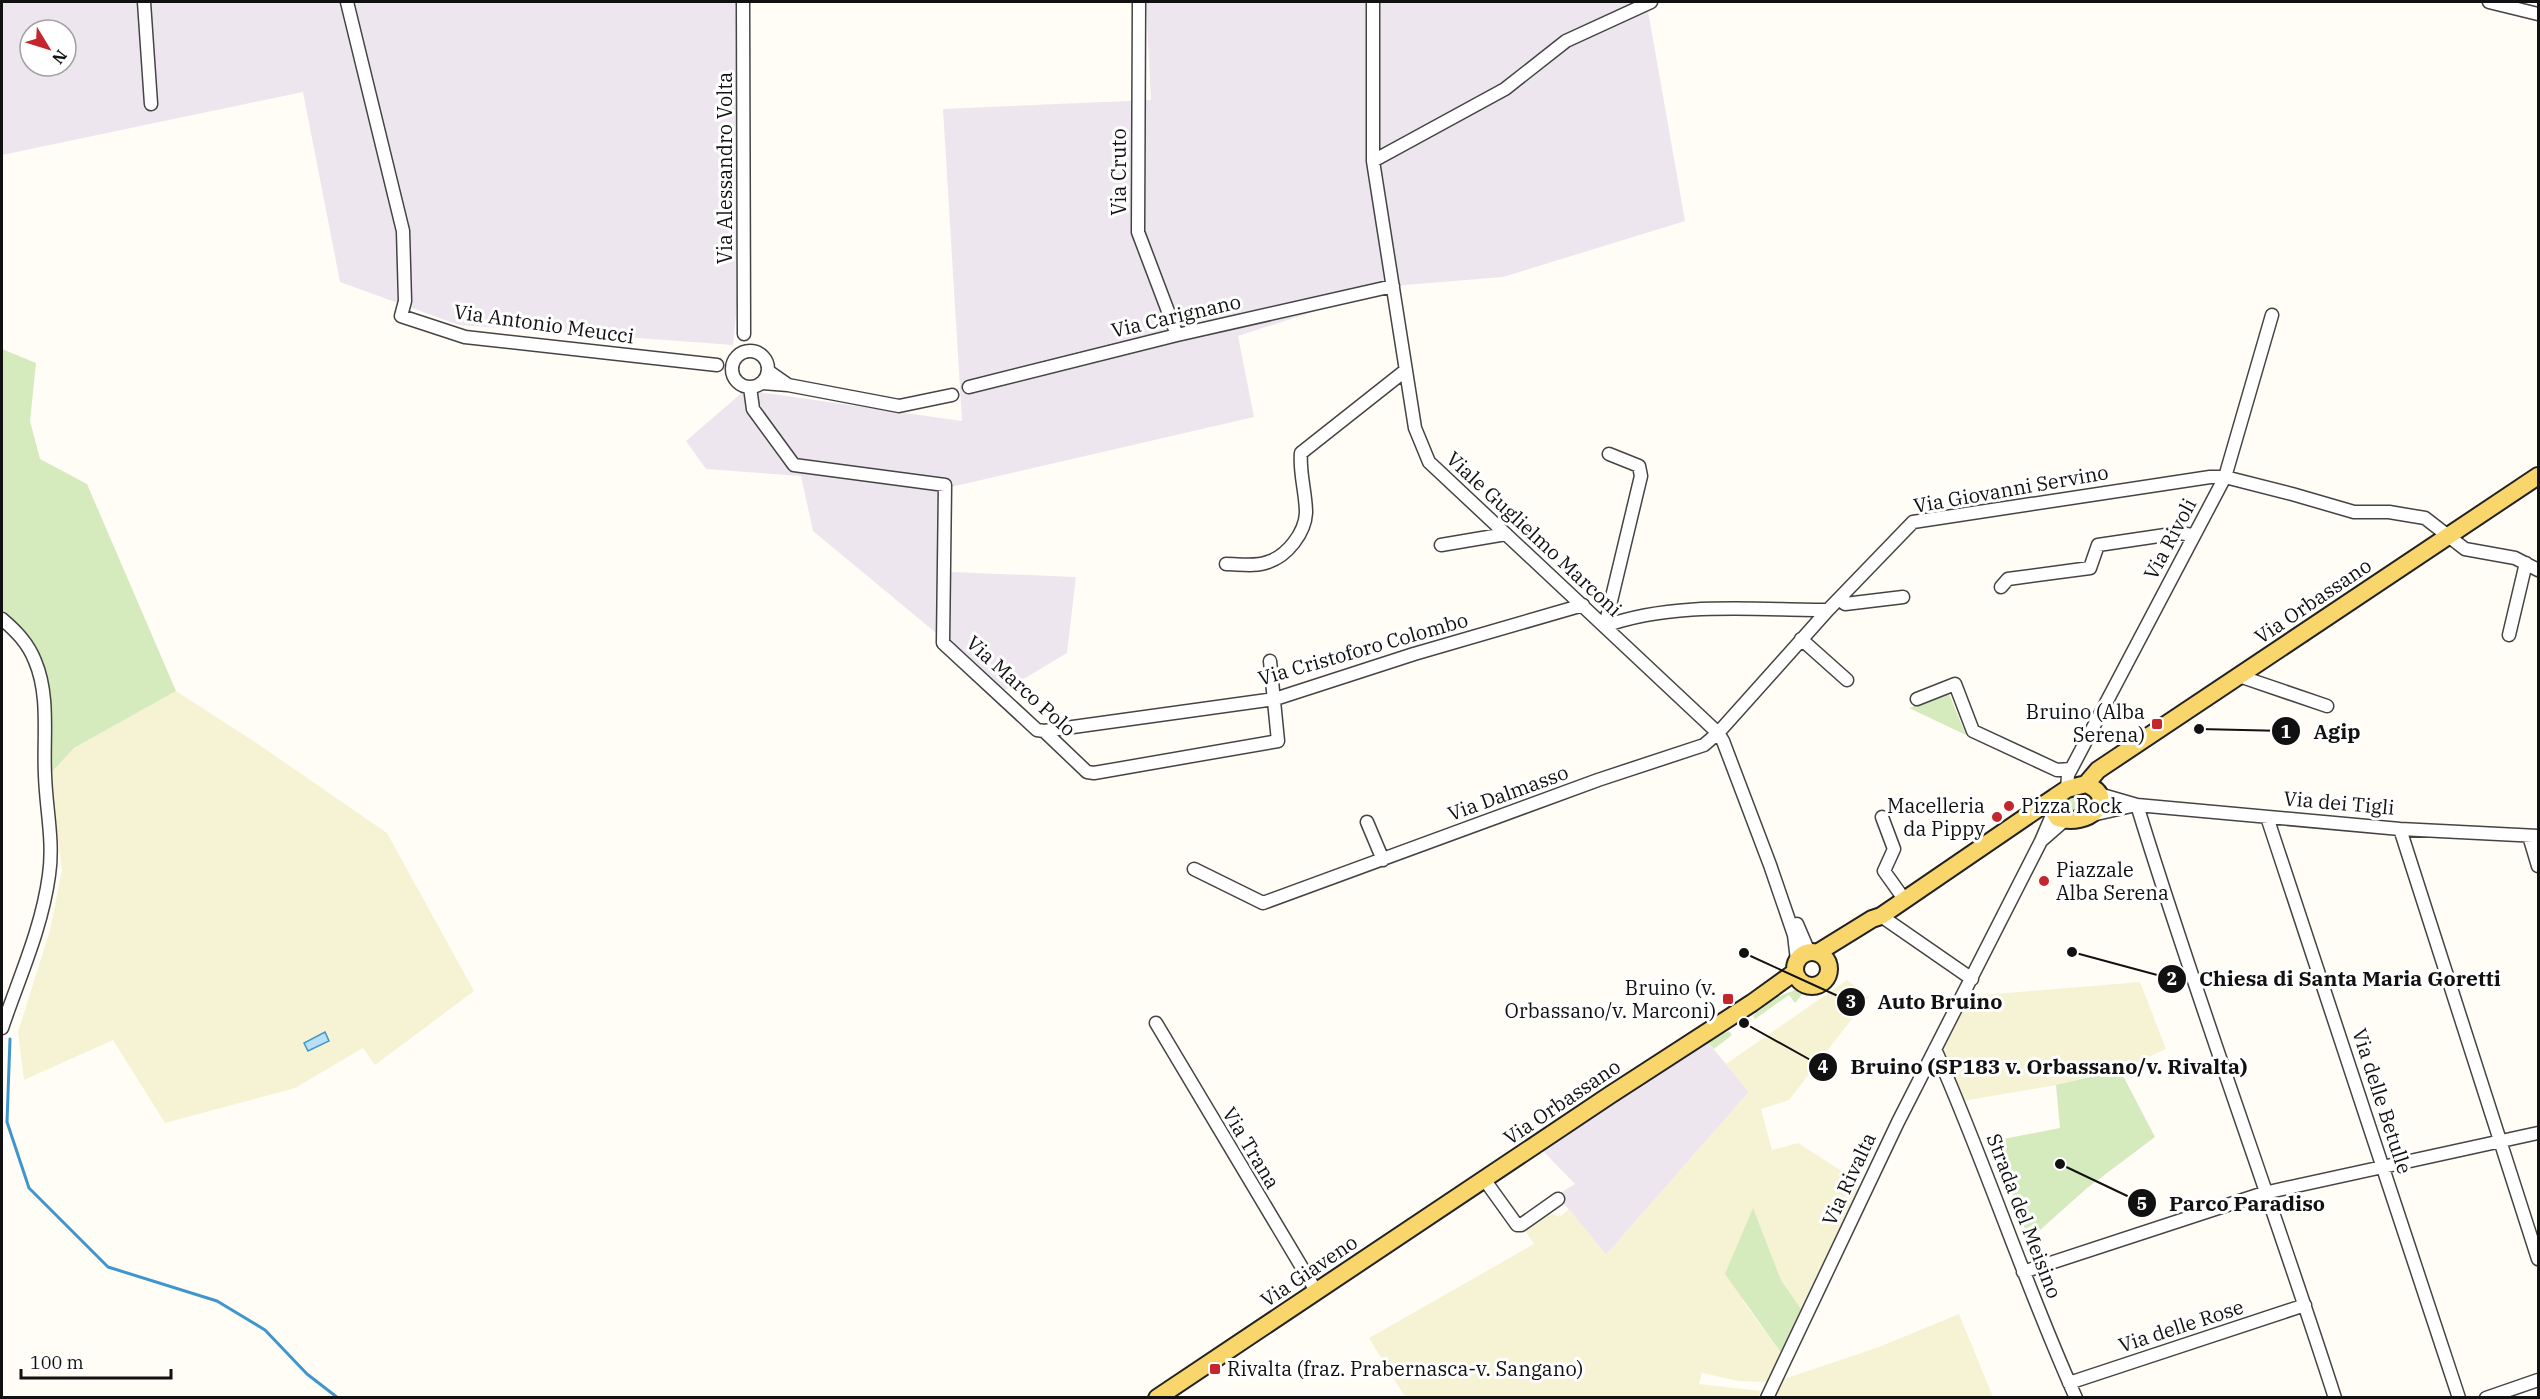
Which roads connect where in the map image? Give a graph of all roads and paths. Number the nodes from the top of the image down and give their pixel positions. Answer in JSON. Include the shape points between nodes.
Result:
{"nodes":[{"id":1,"x":144,"y":2,"type":"edge"},
{"id":2,"x":347,"y":2,"type":"edge"},
{"id":3,"x":743,"y":2,"type":"edge"},
{"id":4,"x":1138,"y":2,"type":"edge"},
{"id":5,"x":1373,"y":2,"type":"edge"},
{"id":6,"x":1651,"y":2,"type":"edge"},
{"id":7,"x":2489,"y":2,"type":"edge"},
{"id":8,"x":2538,"y":14,"type":"edge"},
{"id":9,"x":151,"y":104,"type":"dead end"},
{"id":10,"x":1373,"y":161,"type":"junction"},
{"id":11,"x":1393,"y":286,"type":"junction"},
{"id":12,"x":2272,"y":315,"type":"dead end"},
{"id":13,"x":744,"y":334,"type":"junction"},
{"id":14,"x":1177,"y":335,"type":"junction"},
{"id":15,"x":757,"y":352,"type":"junction"},
{"id":16,"x":735,"y":362,"type":"junction"},
{"id":17,"x":1406,"y":370,"type":"junction"},
{"id":18,"x":768,"y":371,"type":"junction"},
{"id":19,"x":756,"y":385,"type":"junction"},
{"id":20,"x":788,"y":385,"type":"junction"},
{"id":21,"x":969,"y":387,"type":"dead end"},
{"id":22,"x":952,"y":395,"type":"dead end"},
{"id":23,"x":1609,"y":454,"type":"dead end"},
{"id":24,"x":2538,"y":476,"type":"edge"},
{"id":25,"x":2225,"y":477,"type":"junction"},
{"id":26,"x":1506,"y":534,"type":"junction"},
{"id":27,"x":2193,"y":535,"type":"junction"},
{"id":28,"x":2449,"y":536,"type":"junction"},
{"id":29,"x":1441,"y":545,"type":"dead end"},
{"id":30,"x":2526,"y":563,"type":"junction"},
{"id":31,"x":1226,"y":564,"type":"dead end"},
{"id":32,"x":2538,"y":570,"type":"edge"},
{"id":33,"x":2001,"y":587,"type":"dead end"},
{"id":34,"x":1904,"y":597,"type":"dead end"},
{"id":35,"x":1839,"y":599,"type":"junction"},
{"id":36,"x":1583,"y":605,"type":"junction"},
{"id":37,"x":1828,"y":610,"type":"junction"},
{"id":38,"x":2,"y":619,"type":"edge"},
{"id":39,"x":1605,"y":626,"type":"junction"},
{"id":40,"x":2509,"y":635,"type":"dead end"},
{"id":41,"x":1801,"y":639,"type":"junction"},
{"id":42,"x":1270,"y":661,"type":"dead end"},
{"id":43,"x":2240,"y":676,"type":"junction"},
{"id":44,"x":1847,"y":680,"type":"dead end"},
{"id":45,"x":1275,"y":699,"type":"junction"},
{"id":46,"x":1917,"y":699,"type":"dead end"},
{"id":47,"x":2327,"y":706,"type":"dead end"},
{"id":48,"x":1044,"y":731,"type":"junction"},
{"id":49,"x":1718,"y":733,"type":"junction"},
{"id":50,"x":2071,"y":769,"type":"junction"},
{"id":51,"x":2094,"y":789,"type":"junction"},
{"id":52,"x":2060,"y":805,"type":"junction"},
{"id":53,"x":2137,"y":805,"type":"junction"},
{"id":54,"x":2092,"y":815,"type":"junction"},
{"id":55,"x":1882,"y":817,"type":"dead end"},
{"id":56,"x":2267,"y":817,"type":"junction"},
{"id":57,"x":1367,"y":822,"type":"dead end"},
{"id":58,"x":2400,"y":828,"type":"junction"},
{"id":59,"x":2534,"y":836,"type":"edge"},
{"id":60,"x":1383,"y":860,"type":"junction"},
{"id":61,"x":2538,"y":866,"type":"edge"},
{"id":62,"x":1194,"y":868,"type":"dead end"},
{"id":63,"x":1904,"y":899,"type":"junction"},
{"id":64,"x":1881,"y":916,"type":"junction"},
{"id":65,"x":1808,"y":964,"type":"junction"},
{"id":66,"x":1972,"y":979,"type":"junction"},
{"id":67,"x":1156,"y":1023,"type":"dead end"},
{"id":68,"x":2,"y":1028,"type":"edge"},
{"id":69,"x":1935,"y":1049,"type":"junction"},
{"id":70,"x":2538,"y":1133,"type":"edge"},
{"id":71,"x":2500,"y":1141,"type":"junction"},
{"id":72,"x":2384,"y":1165,"type":"junction"},
{"id":73,"x":1484,"y":1179,"type":"junction"},
{"id":74,"x":2264,"y":1193,"type":"junction"},
{"id":75,"x":1558,"y":1199,"type":"dead end"},
{"id":76,"x":2538,"y":1259,"type":"edge"},
{"id":77,"x":2023,"y":1272,"type":"junction"},
{"id":78,"x":1316,"y":1291,"type":"junction"},
{"id":79,"x":2305,"y":1305,"type":"junction"},
{"id":80,"x":2538,"y":1380,"type":"edge"},
{"id":81,"x":2069,"y":1383,"type":"junction"},
{"id":82,"x":1168,"y":1395,"type":"edge"},
{"id":83,"x":1767,"y":1398,"type":"edge"},
{"id":84,"x":2076,"y":1398,"type":"edge"},
{"id":85,"x":2335,"y":1398,"type":"edge"},
{"id":86,"x":2459,"y":1398,"type":"edge"},
{"id":87,"x":2486,"y":1398,"type":"edge"}],
"edges":[{"from":1,"to":9,"type":"street"},
{"from":2,"to":16,"type":"street","name":"Via Antonio Meucci","via":[[403,231],[402,316],[465,337],[717,366]]},
{"from":3,"to":13,"type":"street","name":"Via Alessandro Volta"},
{"from":4,"to":14,"type":"street","name":"Via Cruto","via":[[1138,232]]},
{"from":5,"to":10,"type":"street","name":"Viale Guglielmo Marconi"},
{"from":6,"to":10,"type":"street","via":[[1566,41],[1505,89]]},
{"from":7,"to":8,"type":"street"},
{"from":10,"to":11,"type":"street","name":"Viale Guglielmo Marconi"},
{"from":11,"to":14,"type":"street","name":"Via Carignano"},
{"from":11,"to":17,"type":"street","name":"Viale Guglielmo Marconi"},
{"from":12,"to":25,"type":"street","name":"Via Rivoli"},
{"from":13,"to":15,"type":"street"},
{"from":13,"to":16,"type":"street","name":"Via Alessandro Volta"},
{"from":14,"to":21,"type":"street","name":"Via Carignano"},
{"from":15,"to":16,"type":"street","via":[[751,350]]},
{"from":15,"to":18,"type":"street","via":[[766,360]]},
{"from":16,"to":19,"type":"street","via":[[740,384]]},
{"from":17,"to":26,"type":"street","name":"Viale Guglielmo Marconi","via":[[1415,428],[1428,462]]},
{"from":17,"to":31,"type":"street","via":[[1301,453],[1306,513],[1303,528],[1292,544],[1266,563]]},
{"from":18,"to":19,"type":"street"},
{"from":18,"to":20,"type":"street"},
{"from":19,"to":20,"type":"street"},
{"from":19,"to":48,"type":"street","name":"Via Marco Polo","via":[[753,409],[794,465],[945,485],[944,643],[1037,730]]},
{"from":20,"to":22,"type":"street","via":[[899,406]]},
{"from":23,"to":39,"type":"street","via":[[1639,466],[1641,476]]},
{"from":24,"to":28,"type":"main road","name":"Via Orbassano"},
{"from":25,"to":27,"type":"street","name":"Via Rivoli"},
{"from":25,"to":28,"type":"street","name":"Via Giovanni Servino","via":[[2354,512],[2425,518]]},
{"from":25,"to":35,"type":"street","name":"Via Giovanni Servino","via":[[1913,522]]},
{"from":26,"to":29,"type":"street"},
{"from":26,"to":36,"type":"street","name":"Viale Guglielmo Marconi"},
{"from":27,"to":33,"type":"street","via":[[2179,533],[2098,545],[2090,568],[2008,579]]},
{"from":27,"to":50,"type":"street","name":"Via Rivoli"},
{"from":28,"to":30,"type":"street","name":"Via Giovanni Servino","via":[[2465,549]]},
{"from":28,"to":43,"type":"main road","name":"Via Orbassano"},
{"from":30,"to":32,"type":"street","name":"Via Giovanni Servino"},
{"from":30,"to":40,"type":"street"},
{"from":34,"to":35,"type":"street","via":[[1845,604]]},
{"from":35,"to":37,"type":"street","name":"Via Giovanni Servino"},
{"from":36,"to":39,"type":"street","name":"Viale Guglielmo Marconi"},
{"from":36,"to":45,"type":"street","name":"Via Cristoforo Colombo"},
{"from":37,"to":39,"type":"street","via":[[1691,609],[1632,616]]},
{"from":37,"to":41,"type":"street","name":"Via Dalmasso"},
{"from":38,"to":68,"type":"street","via":[[21,635],[35,660],[43,688],[45,776],[52,846],[39,924]]},
{"from":39,"to":49,"type":"street","name":"Viale Guglielmo Marconi"},
{"from":41,"to":44,"type":"street"},
{"from":41,"to":49,"type":"street","name":"Via Dalmasso"},
{"from":42,"to":45,"type":"street","name":"Via Marco Polo"},
{"from":43,"to":47,"type":"street"},
{"from":43,"to":51,"type":"main road","name":"Via Orbassano","via":[[2112,763]]},
{"from":45,"to":48,"type":"street","name":"Via Cristoforo Colombo"},
{"from":45,"to":48,"type":"street","name":"Via Marco Polo","via":[[1278,741],[1094,773],[1087,772]]},
{"from":46,"to":50,"type":"street","via":[[1955,684],[1973,731],[2057,770]]},
{"from":49,"to":60,"type":"street","name":"Via Dalmasso","via":[[1704,745]]},
{"from":49,"to":65,"type":"street","name":"Viale Guglielmo Marconi"},
{"from":50,"to":51,"type":"street"},
{"from":50,"to":52,"type":"street","name":"Via Rivoli"},
{"from":51,"to":52,"type":"main road","name":"Via Orbassano"},
{"from":51,"to":53,"type":"street","name":"Via dei Tigli"},
{"from":51,"to":54,"type":"main road","name":"Via Orbassano","via":[[2099,805]]},
{"from":52,"to":54,"type":"main road","name":"Via Orbassano","via":[[2077,820]]},
{"from":52,"to":63,"type":"main road","name":"Via Orbassano","via":[[2024,817]]},
{"from":52,"to":66,"type":"street","name":"Via Rivalta"},
{"from":53,"to":54,"type":"street","name":"Via dei Tigli"},
{"from":53,"to":56,"type":"street","name":"Via dei Tigli"},
{"from":53,"to":74,"type":"street"},
{"from":55,"to":63,"type":"street","via":[[1894,849],[1884,871]]},
{"from":56,"to":58,"type":"street","name":"Via dei Tigli"},
{"from":56,"to":72,"type":"street","name":"Via delle Betulle"},
{"from":57,"to":60,"type":"street"},
{"from":58,"to":59,"type":"street","name":"Via dei Tigli"},
{"from":58,"to":71,"type":"street"},
{"from":59,"to":61,"type":"street"},
{"from":60,"to":62,"type":"street","name":"Via Dalmasso","via":[[1263,903]]},
{"from":63,"to":64,"type":"main road","name":"Via Orbassano"},
{"from":64,"to":65,"type":"main road","name":"Via Orbassano","via":[[1835,954]]},
{"from":64,"to":66,"type":"street"},
{"from":65,"to":73,"type":"main road","name":"Via Orbassano"},
{"from":66,"to":69,"type":"street","name":"Via Rivalta"},
{"from":67,"to":78,"type":"street","name":"Via Trana"},
{"from":69,"to":77,"type":"street","name":"Strada del Meisino"},
{"from":69,"to":83,"type":"street","name":"Via Rivalta"},
{"from":70,"to":71,"type":"street"},
{"from":71,"to":72,"type":"street"},
{"from":71,"to":76,"type":"street"},
{"from":72,"to":74,"type":"street"},
{"from":72,"to":86,"type":"street","name":"Via delle Betulle"},
{"from":73,"to":75,"type":"street","via":[[1517,1225]]},
{"from":73,"to":78,"type":"main road","name":"Via Giaveno"},
{"from":74,"to":77,"type":"street"},
{"from":74,"to":79,"type":"street"},
{"from":77,"to":81,"type":"street","name":"Strada del Meisino"},
{"from":78,"to":82,"type":"main road","name":"Via Giaveno"},
{"from":79,"to":81,"type":"street","name":"Via delle Rose"},
{"from":79,"to":85,"type":"street"},
{"from":80,"to":87,"type":"street"},
{"from":81,"to":84,"type":"street","name":"Strada del Meisino"}]}
